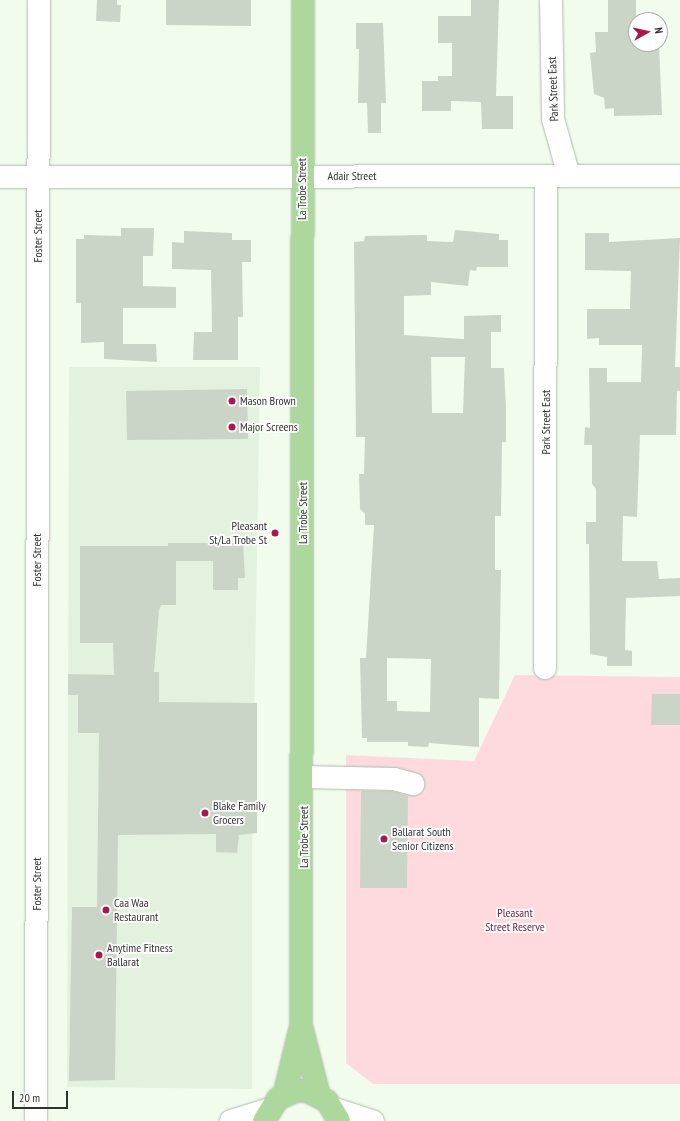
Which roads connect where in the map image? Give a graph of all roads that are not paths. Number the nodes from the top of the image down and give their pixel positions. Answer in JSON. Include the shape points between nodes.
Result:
{"nodes":[{"id":1,"x":40,"y":0,"type":"edge"},
{"id":2,"x":303,"y":0,"type":"edge"},
{"id":3,"x":551,"y":0,"type":"edge"},
{"id":4,"x":302,"y":176,"type":"junction"},
{"id":5,"x":546,"y":176,"type":"junction"},
{"id":6,"x":569,"y":176,"type":"junction"},
{"id":7,"x":680,"y":176,"type":"edge"},
{"id":8,"x":0,"y":177,"type":"edge"},
{"id":9,"x":38,"y":177,"type":"junction"},
{"id":10,"x":546,"y":668,"type":"dead end"},
{"id":11,"x":304,"y":777,"type":"junction"},
{"id":12,"x":413,"y":784,"type":"dead end"},
{"id":13,"x":301,"y":1026,"type":"junction"},
{"id":14,"x":284,"y":1095,"type":"junction"},
{"id":15,"x":319,"y":1095,"type":"junction"},
{"id":16,"x":337,"y":1115,"type":"edge"},
{"id":17,"x":266,"y":1116,"type":"edge"},
{"id":18,"x":36,"y":1121,"type":"edge"},
{"id":19,"x":231,"y":1121,"type":"edge"},
{"id":20,"x":373,"y":1121,"type":"edge"}],
"edges":[{"from":1,"to":9,"type":"street","name":"Foster Street"},
{"from":2,"to":4,"type":"main road","name":"La Trobe Street"},
{"from":3,"to":6,"type":"street","name":"Park Street East","via":[[553,119]]},
{"from":4,"to":5,"type":"street","name":"Adair Street"},
{"from":4,"to":9,"type":"street","name":"Adair Street"},
{"from":4,"to":11,"type":"main road","name":"La Trobe Street"},
{"from":5,"to":6,"type":"street","name":"Adair Street"},
{"from":5,"to":10,"type":"street","name":"Park Street East"},
{"from":6,"to":7,"type":"street","name":"Adair Street"},
{"from":8,"to":9,"type":"street","name":"Adair Street"},
{"from":9,"to":18,"type":"street","name":"Foster Street"},
{"from":11,"to":12,"type":"street","via":[[394,779]]},
{"from":11,"to":13,"type":"main road","name":"La Trobe Street"},
{"from":13,"to":14,"type":"main road","name":"La Trobe Street"},
{"from":13,"to":15,"type":"main road","name":"La Trobe Street"},
{"from":14,"to":15,"type":"main road","via":[[295,1091]]},
{"from":14,"to":17,"type":"main road"},
{"from":15,"to":16,"type":"main road"},
{"from":16,"to":20,"type":"street"},
{"from":17,"to":19,"type":"street"}]}
